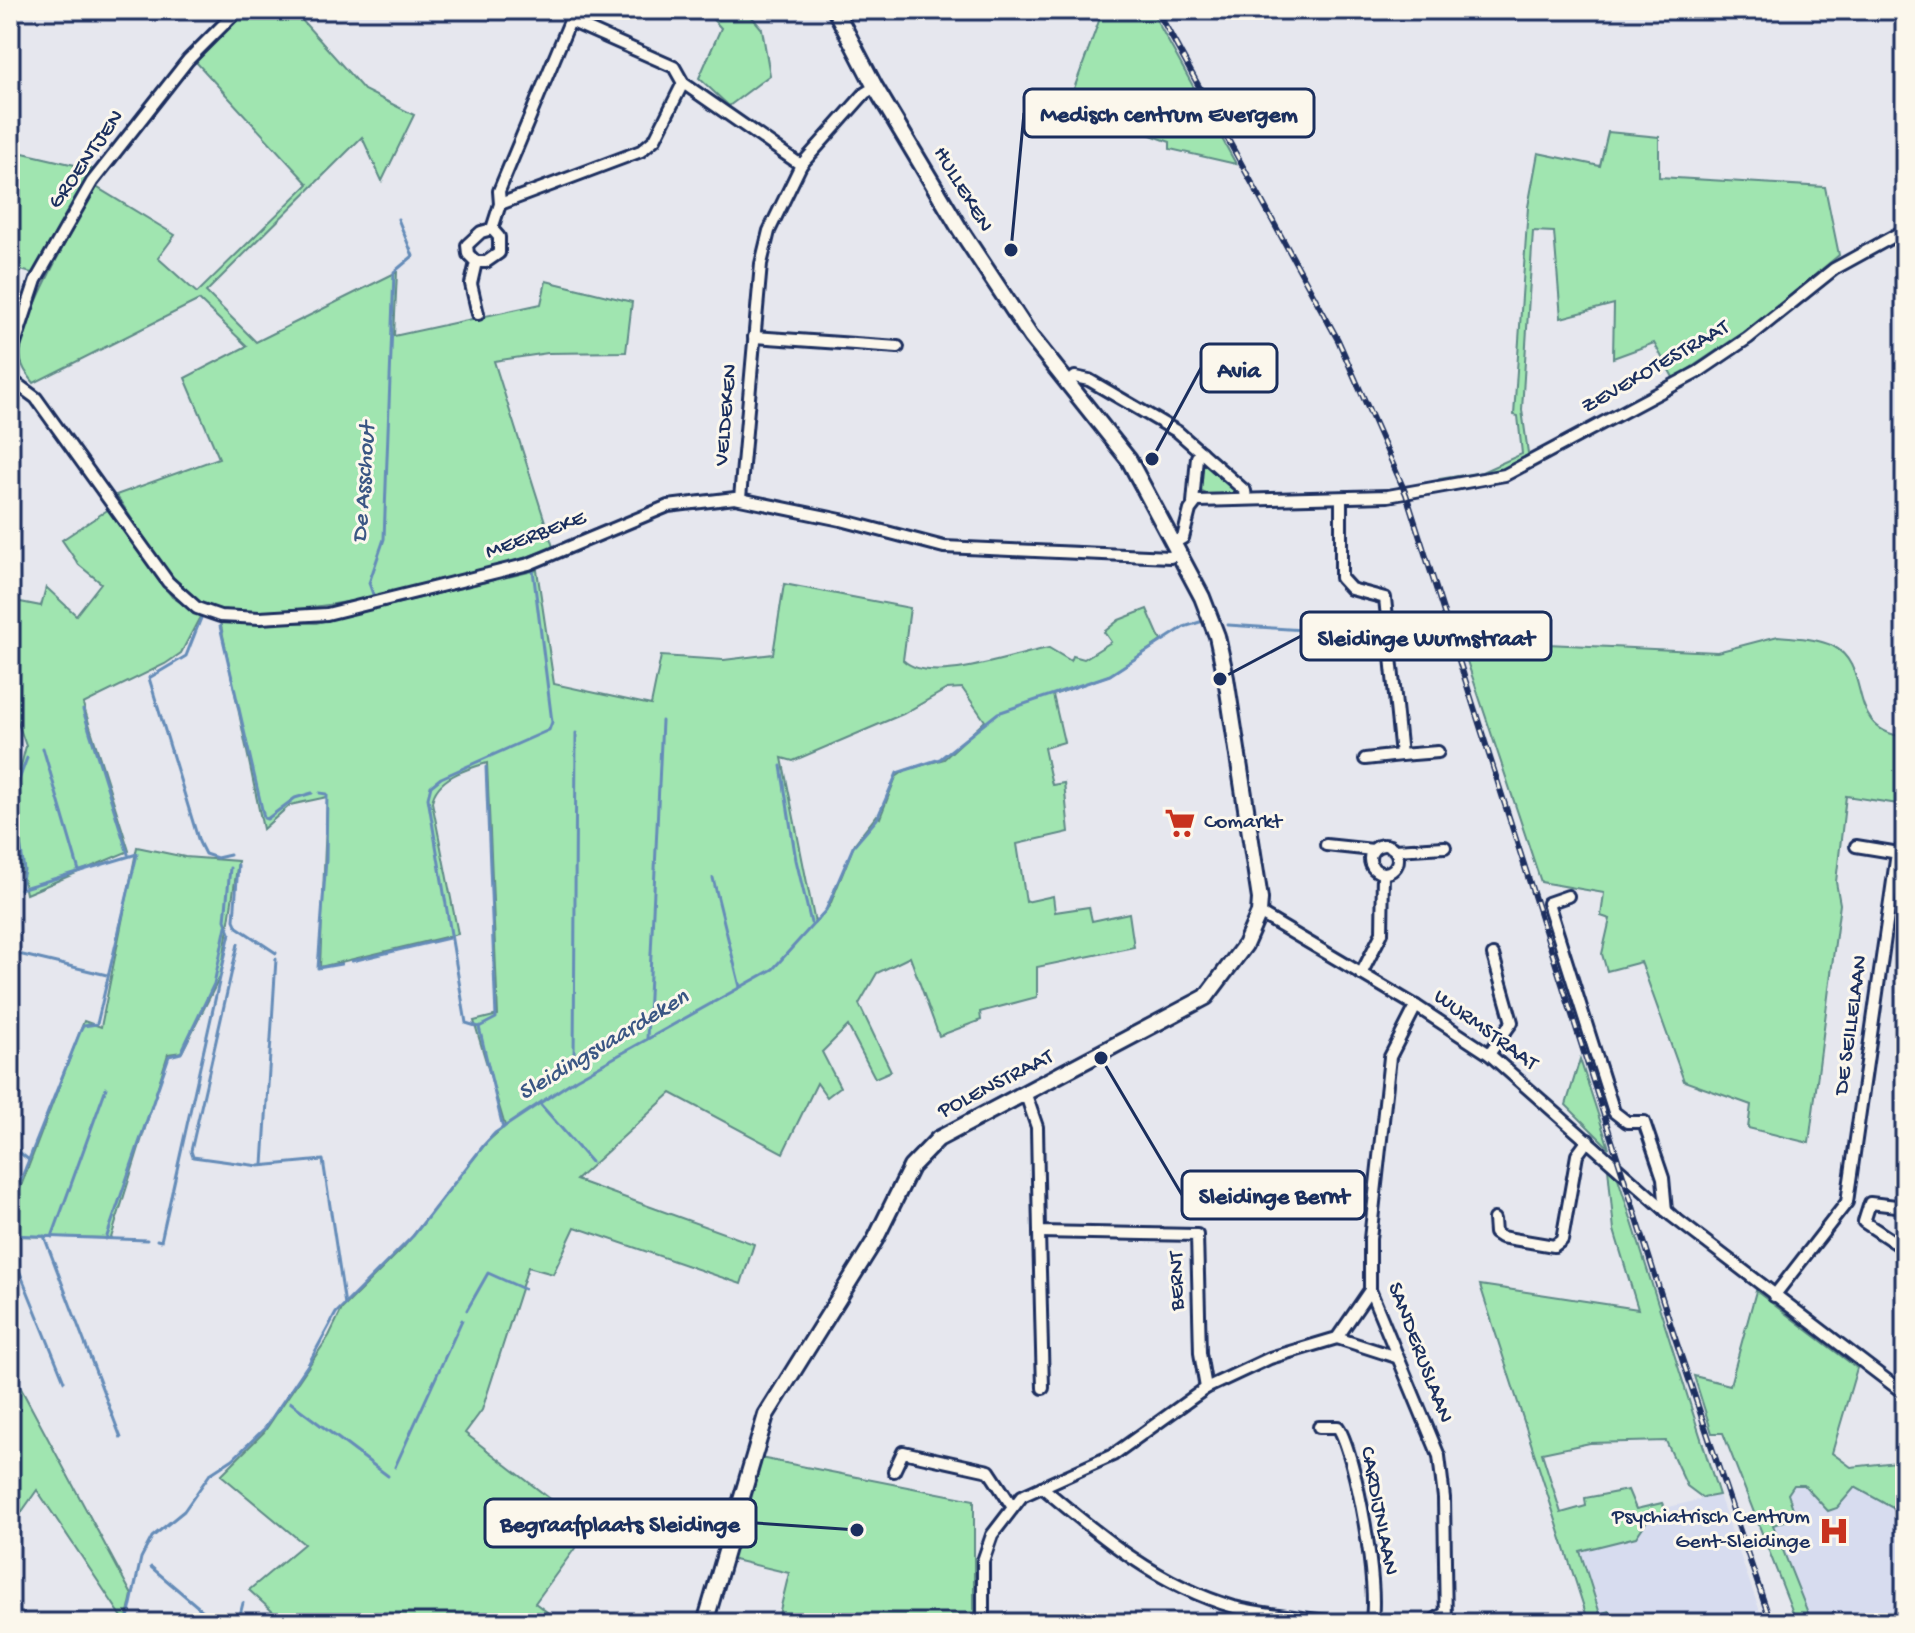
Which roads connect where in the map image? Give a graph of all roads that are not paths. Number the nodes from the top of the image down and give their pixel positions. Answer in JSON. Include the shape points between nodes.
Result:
{"nodes":[{"id":1,"x":238,"y":10,"type":"edge"},
{"id":2,"x":835,"y":10,"type":"edge"},
{"id":3,"x":1895,"y":10,"type":"edge"},
{"id":4,"x":1905,"y":17,"type":"edge"},
{"id":5,"x":683,"y":83,"type":"junction"},
{"id":6,"x":875,"y":87,"type":"junction"},
{"id":7,"x":801,"y":165,"type":"junction"},
{"id":8,"x":500,"y":204,"type":"junction"},
{"id":9,"x":492,"y":229,"type":"junction"},
{"id":10,"x":1904,"y":234,"type":"edge"},
{"id":11,"x":476,"y":262,"type":"junction"},
{"id":12,"x":478,"y":314,"type":"dead end"},
{"id":13,"x":754,"y":337,"type":"junction"},
{"id":14,"x":898,"y":347,"type":"dead end"},
{"id":15,"x":10,"y":359,"type":"edge"},
{"id":16,"x":10,"y":379,"type":"edge"},
{"id":17,"x":1068,"y":383,"type":"junction"},
{"id":18,"x":1201,"y":452,"type":"junction"},
{"id":19,"x":740,"y":498,"type":"junction"},
{"id":20,"x":1246,"y":498,"type":"junction"},
{"id":21,"x":1341,"y":499,"type":"junction"},
{"id":22,"x":1193,"y":503,"type":"junction"},
{"id":23,"x":1177,"y":548,"type":"junction"},
{"id":24,"x":1438,"y":752,"type":"dead end"},
{"id":25,"x":1401,"y":755,"type":"junction"},
{"id":26,"x":1365,"y":759,"type":"dead end"},
{"id":27,"x":1326,"y":845,"type":"dead end"},
{"id":28,"x":1856,"y":846,"type":"dead end"},
{"id":29,"x":1445,"y":847,"type":"dead end"},
{"id":30,"x":1373,"y":850,"type":"junction"},
{"id":31,"x":1395,"y":850,"type":"junction"},
{"id":32,"x":1901,"y":854,"type":"edge"},
{"id":33,"x":1383,"y":873,"type":"junction"},
{"id":34,"x":1568,"y":896,"type":"dead end"},
{"id":35,"x":1259,"y":913,"type":"junction"},
{"id":36,"x":1493,"y":955,"type":"dead end"},
{"id":37,"x":1361,"y":974,"type":"junction"},
{"id":38,"x":1416,"y":1006,"type":"junction"},
{"id":39,"x":1489,"y":1054,"type":"junction"},
{"id":40,"x":1026,"y":1095,"type":"junction"},
{"id":41,"x":1588,"y":1140,"type":"junction"},
{"id":42,"x":1847,"y":1202,"type":"junction"},
{"id":43,"x":1905,"y":1207,"type":"edge"},
{"id":44,"x":1666,"y":1211,"type":"junction"},
{"id":45,"x":1865,"y":1211,"type":"junction"},
{"id":46,"x":1494,"y":1219,"type":"dead end"},
{"id":47,"x":1039,"y":1232,"type":"junction"},
{"id":48,"x":1905,"y":1234,"type":"edge"},
{"id":49,"x":1370,"y":1290,"type":"junction"},
{"id":50,"x":1774,"y":1296,"type":"junction"},
{"id":51,"x":1337,"y":1338,"type":"junction"},
{"id":52,"x":1396,"y":1357,"type":"junction"},
{"id":53,"x":1043,"y":1388,"type":"dead end"},
{"id":54,"x":1206,"y":1388,"type":"junction"},
{"id":55,"x":1905,"y":1394,"type":"edge"},
{"id":56,"x":1319,"y":1427,"type":"dead end"},
{"id":57,"x":894,"y":1471,"type":"dead end"},
{"id":58,"x":1042,"y":1487,"type":"junction"},
{"id":59,"x":1012,"y":1506,"type":"junction"},
{"id":60,"x":1446,"y":1618,"type":"edge"},
{"id":61,"x":705,"y":1623,"type":"edge"},
{"id":62,"x":983,"y":1623,"type":"edge"},
{"id":63,"x":1344,"y":1623,"type":"edge"},
{"id":64,"x":1371,"y":1623,"type":"edge"},
{"id":65,"x":1430,"y":1623,"type":"edge"}],
"edges":[{"from":1,"to":15,"type":"street","name":"GROENTJEN","via":[[188,60],[92,182],[36,280]]},
{"from":2,"to":6,"type":"main road","name":"HULLEKEN"},
{"from":3,"to":4,"type":"street"},
{"from":5,"to":7,"type":"street"},
{"from":5,"to":8,"type":"street","via":[[655,139],[641,151]]},
{"from":5,"to":8,"type":"street","via":[[674,67],[570,21],[499,191]]},
{"from":6,"to":7,"type":"street","name":"VELDEKEN"},
{"from":6,"to":17,"type":"main road","name":"HULLEKEN","via":[[993,282]]},
{"from":7,"to":13,"type":"street","name":"VELDEKEN","via":[[769,231]]},
{"from":8,"to":9,"type":"street"},
{"from":9,"to":11,"type":"street","via":[[467,245]]},
{"from":9,"to":11,"type":"street","via":[[502,245],[499,253]]},
{"from":10,"to":21,"type":"street","name":"ZEVEKOTESTRAAT","via":[[1834,269],[1698,372],[1519,469],[1406,494]]},
{"from":11,"to":12,"type":"street","via":[[471,284]]},
{"from":13,"to":14,"type":"street","name":"VELDEKEN"},
{"from":13,"to":19,"type":"street","name":"VELDEKEN"},
{"from":16,"to":19,"type":"street","name":"MEERBEKE","via":[[36,398],[168,582],[197,608],[220,616],[327,614],[529,564],[668,506]]},
{"from":17,"to":18,"type":"street","via":[[1075,377],[1089,380],[1178,432]]},
{"from":17,"to":23,"type":"main road","name":"HULLEKEN","via":[[1129,460]]},
{"from":18,"to":20,"type":"street","via":[[1245,491]]},
{"from":18,"to":22,"type":"street"},
{"from":19,"to":23,"type":"street","name":"MEERBEKE","via":[[961,549],[1170,557]]},
{"from":20,"to":21,"type":"street"},
{"from":20,"to":22,"type":"street"},
{"from":21,"to":25,"type":"street","via":[[1341,578],[1351,589],[1382,596],[1388,604]]},
{"from":22,"to":23,"type":"street"},
{"from":23,"to":35,"type":"main road","name":"HULLEKEN","via":[[1213,625],[1247,805]]},
{"from":24,"to":25,"type":"street"},
{"from":25,"to":26,"type":"street"},
{"from":27,"to":30,"type":"street"},
{"from":28,"to":32,"type":"street"},
{"from":29,"to":31,"type":"street"},
{"from":30,"to":31,"type":"street","via":[[1381,845]]},
{"from":30,"to":33,"type":"street","via":[[1371,865]]},
{"from":31,"to":33,"type":"street","via":[[1397,865]]},
{"from":32,"to":42,"type":"street","name":"DE SEILLELAAN"},
{"from":33,"to":37,"type":"street","via":[[1382,933]]},
{"from":34,"to":44,"type":"street","via":[[1548,903],[1569,975],[1614,1112],[1627,1122],[1644,1122],[1663,1178]]},
{"from":35,"to":37,"type":"street","name":"WURMSTRAAT"},
{"from":35,"to":40,"type":"main road","name":"POLENSTRAAT","via":[[1245,945],[1206,997]]},
{"from":36,"to":39,"type":"street","via":[[1512,1022]]},
{"from":37,"to":38,"type":"street","name":"WURMSTRAAT"},
{"from":38,"to":39,"type":"street","name":"WURMSTRAAT"},
{"from":38,"to":49,"type":"street","name":"SANDERUSLAAN","via":[[1390,1057],[1370,1239]]},
{"from":39,"to":41,"type":"street","name":"WURMSTRAAT"},
{"from":40,"to":47,"type":"street","via":[[1037,1127]]},
{"from":40,"to":61,"type":"main road","name":"POLENSTRAAT","via":[[938,1139],[911,1167],[875,1240],[760,1428]]},
{"from":41,"to":44,"type":"street","name":"WURMSTRAAT"},
{"from":41,"to":46,"type":"street","via":[[1577,1155],[1562,1240],[1554,1246],[1501,1237],[1495,1233]]},
{"from":42,"to":45,"type":"street"},
{"from":42,"to":50,"type":"street","name":"DE SEILLELAAN"},
{"from":43,"to":45,"type":"street","via":[[1870,1203]]},
{"from":44,"to":50,"type":"street","name":"WURMSTRAAT"},
{"from":45,"to":48,"type":"street","via":[[1864,1222],[1902,1247]]},
{"from":47,"to":53,"type":"street"},
{"from":47,"to":54,"type":"street","name":"BERNT","via":[[1197,1235]]},
{"from":49,"to":51,"type":"street"},
{"from":49,"to":52,"type":"street","name":"SANDERUSLAAN"},
{"from":50,"to":55,"type":"street","name":"WURMSTRAAT"},
{"from":51,"to":52,"type":"street"},
{"from":51,"to":54,"type":"street","via":[[1270,1358]]},
{"from":52,"to":60,"type":"street","name":"SANDERUSLAAN","via":[[1439,1456]]},
{"from":54,"to":58,"type":"street","via":[[1113,1455]]},
{"from":56,"to":64,"type":"street","name":"CARDIJNLAAN","via":[[1338,1427],[1352,1468],[1371,1571]]},
{"from":57,"to":59,"type":"street","via":[[903,1452],[989,1471]]},
{"from":58,"to":59,"type":"street"},
{"from":58,"to":63,"type":"street","via":[[1109,1545],[1176,1585],[1235,1607]]},
{"from":59,"to":62,"type":"street","via":[[992,1535],[983,1561]]},
{"from":60,"to":65,"type":"street"}]}
